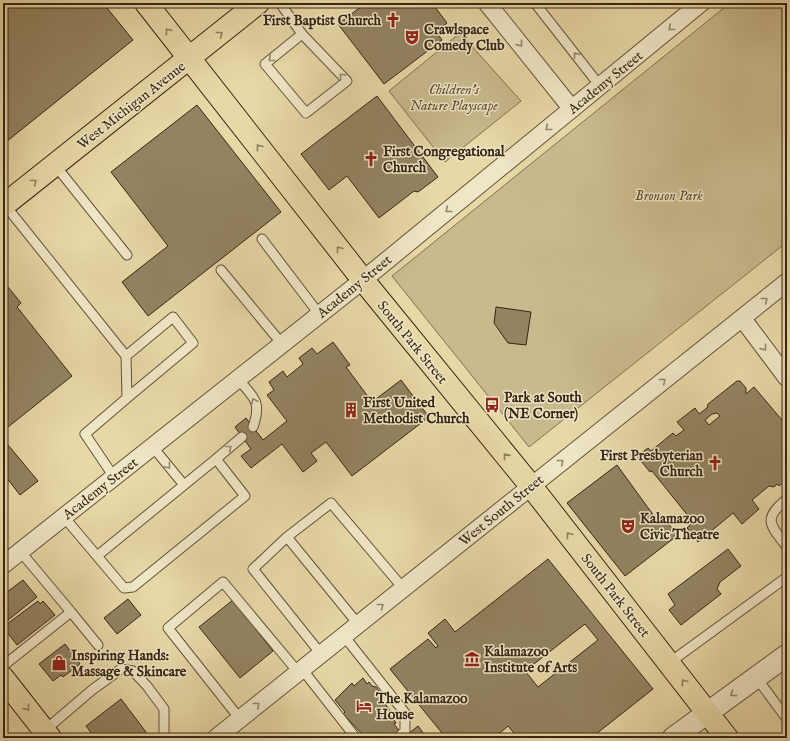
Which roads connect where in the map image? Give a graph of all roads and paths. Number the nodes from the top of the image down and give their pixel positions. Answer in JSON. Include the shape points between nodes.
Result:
{"nodes":[{"id":1,"x":146,"y":3,"type":"edge"},
{"id":2,"x":258,"y":3,"type":"edge"},
{"id":3,"x":280,"y":3,"type":"edge"},
{"id":4,"x":487,"y":3,"type":"edge"},
{"id":5,"x":535,"y":3,"type":"edge"},
{"id":6,"x":701,"y":3,"type":"edge"},
{"id":7,"x":302,"y":34,"type":"junction"},
{"id":8,"x":189,"y":58,"type":"junction"},
{"id":9,"x":600,"y":86,"type":"junction"},
{"id":10,"x":572,"y":109,"type":"junction"},
{"id":11,"x":55,"y":165,"type":"junction"},
{"id":12,"x":4,"y":206,"type":"edge"},
{"id":13,"x":262,"y":239,"type":"dead end"},
{"id":14,"x":127,"y":255,"type":"dead end"},
{"id":15,"x":221,"y":270,"type":"dead end"},
{"id":16,"x":363,"y":280,"type":"junction"},
{"id":17,"x":787,"y":282,"type":"edge"},
{"id":18,"x":319,"y":314,"type":"junction"},
{"id":19,"x":742,"y":318,"type":"junction"},
{"id":20,"x":282,"y":344,"type":"junction"},
{"id":21,"x":126,"y":356,"type":"junction"},
{"id":22,"x":787,"y":378,"type":"edge"},
{"id":23,"x":238,"y":379,"type":"junction"},
{"id":24,"x":127,"y":398,"type":"junction"},
{"id":25,"x":253,"y":427,"type":"dead end"},
{"id":26,"x":242,"y":437,"type":"dead end"},
{"id":27,"x":152,"y":446,"type":"junction"},
{"id":28,"x":216,"y":459,"type":"junction"},
{"id":29,"x":114,"y":476,"type":"junction"},
{"id":30,"x":184,"y":485,"type":"junction"},
{"id":31,"x":531,"y":486,"type":"junction"},
{"id":32,"x":787,"y":498,"type":"edge"},
{"id":33,"x":64,"y":516,"type":"junction"},
{"id":34,"x":287,"y":537,"type":"junction"},
{"id":35,"x":787,"y":547,"type":"edge"},
{"id":36,"x":20,"y":551,"type":"junction"},
{"id":37,"x":96,"y":556,"type":"junction"},
{"id":38,"x":3,"y":565,"type":"edge"},
{"id":39,"x":787,"y":578,"type":"edge"},
{"id":40,"x":403,"y":588,"type":"junction"},
{"id":41,"x":71,"y":612,"type":"junction"},
{"id":42,"x":358,"y":624,"type":"junction"},
{"id":43,"x":344,"y":636,"type":"junction"},
{"id":44,"x":98,"y":645,"type":"dead end"},
{"id":45,"x":321,"y":654,"type":"junction"},
{"id":46,"x":787,"y":654,"type":"edge"},
{"id":47,"x":669,"y":663,"type":"junction"},
{"id":48,"x":3,"y":666,"type":"edge"},
{"id":49,"x":300,"y":671,"type":"junction"},
{"id":50,"x":756,"y":677,"type":"junction"},
{"id":51,"x":5,"y":686,"type":"edge"},
{"id":52,"x":708,"y":713,"type":"junction"},
{"id":53,"x":240,"y":719,"type":"junction"},
{"id":54,"x":787,"y":719,"type":"edge"},
{"id":55,"x":47,"y":734,"type":"edge"},
{"id":56,"x":164,"y":738,"type":"edge"},
{"id":57,"x":216,"y":738,"type":"edge"},
{"id":58,"x":356,"y":738,"type":"edge"},
{"id":59,"x":398,"y":738,"type":"edge"},
{"id":60,"x":673,"y":738,"type":"edge"},
{"id":61,"x":727,"y":738,"type":"edge"}],
"edges":[{"from":8,"to":1,"type":"main road","name":"South Park Street","one_way":true},
{"from":8,"to":2,"type":"main road","name":"West Michigan Avenue","one_way":true},
{"from":3,"to":7,"type":"lane"},
{"from":4,"to":10,"type":"street","one_way":true},
{"from":9,"to":5,"type":"lane","one_way":true},
{"from":6,"to":9,"type":"street","name":"Academy Street","one_way":true},
{"from":7,"to":7,"type":"lane","one_way":true,"via":[[265,64],[306,113],[347,81]]},
{"from":8,"to":11,"type":"main road","name":"West Michigan Avenue"},
{"from":16,"to":8,"type":"main road","name":"South Park Street","one_way":true},
{"from":9,"to":10,"type":"street","name":"Academy Street"},
{"from":10,"to":16,"type":"street","name":"Academy Street","one_way":true},
{"from":12,"to":11,"type":"main road","name":"West Michigan Avenue","one_way":true},
{"from":11,"to":14,"type":"lane"},
{"from":12,"to":21,"type":"lane"},
{"from":13,"to":18,"type":"lane"},
{"from":15,"to":20,"type":"lane"},
{"from":16,"to":18,"type":"street","name":"Academy Street"},
{"from":31,"to":16,"type":"main road","name":"South Park Street","one_way":true},
{"from":19,"to":17,"type":"street","name":"West South Street","one_way":true},
{"from":18,"to":20,"type":"street","name":"Academy Street"},
{"from":19,"to":22,"type":"street","one_way":true},
{"from":31,"to":19,"type":"street","name":"West South Street","one_way":true},
{"from":20,"to":23,"type":"street","name":"Academy Street"},
{"from":21,"to":24,"type":"lane"},
{"from":21,"to":24,"type":"lane","via":[[173,317],[193,343]]},
{"from":25,"to":23,"type":"lane","one_way":true,"via":[[258,412],[256,401]]},
{"from":23,"to":27,"type":"street","name":"Academy Street"},
{"from":24,"to":29,"type":"lane","via":[[85,434]]},
{"from":28,"to":26,"type":"lane","one_way":true},
{"from":27,"to":29,"type":"street","name":"Academy Street"},
{"from":27,"to":30,"type":"lane","one_way":true},
{"from":28,"to":30,"type":"lane"},
{"from":28,"to":37,"type":"lane","via":[[244,496],[133,587],[124,588]]},
{"from":29,"to":33,"type":"street","name":"Academy Street"},
{"from":30,"to":37,"type":"lane"},
{"from":31,"to":40,"type":"street","name":"West South Street"},
{"from":47,"to":31,"type":"main road","name":"South Park Street","one_way":true},
{"from":32,"to":35,"type":"lane","via":[[774,509],[771,519],[772,527]]},
{"from":33,"to":36,"type":"street","name":"Academy Street"},
{"from":33,"to":37,"type":"lane"},
{"from":34,"to":40,"type":"lane","via":[[331,503]]},
{"from":34,"to":42,"type":"lane"},
{"from":34,"to":45,"type":"lane","via":[[253,569]]},
{"from":36,"to":38,"type":"street","name":"Academy Street"},
{"from":36,"to":41,"type":"lane"},
{"from":39,"to":47,"type":"lane"},
{"from":42,"to":40,"type":"street","name":"West South Street","one_way":true},
{"from":41,"to":44,"type":"lane"},
{"from":41,"to":48,"type":"lane"},
{"from":42,"to":43,"type":"street","name":"West South Street"},
{"from":43,"to":45,"type":"street","name":"West South Street"},
{"from":43,"to":59,"type":"lane","via":[[405,713],[405,732]]},
{"from":45,"to":49,"type":"street","name":"West South Street"},
{"from":46,"to":50,"type":"street"},
{"from":52,"to":47,"type":"main road","name":"South Park Street","one_way":true},
{"from":53,"to":49,"type":"street","name":"West South Street","one_way":true},
{"from":49,"to":53,"type":"lane","via":[[223,582],[168,628]]},
{"from":49,"to":58,"type":"lane"},
{"from":50,"to":52,"type":"street","one_way":true},
{"from":50,"to":54,"type":"lane"},
{"from":51,"to":55,"type":"main road","one_way":true},
{"from":52,"to":60,"type":"street"},
{"from":52,"to":61,"type":"main road","name":"South Park Street"},
{"from":53,"to":57,"type":"street","name":"West South Street"},
{"from":55,"to":56,"type":"lane","via":[[92,690],[121,669],[133,672],[164,709]]}]}
